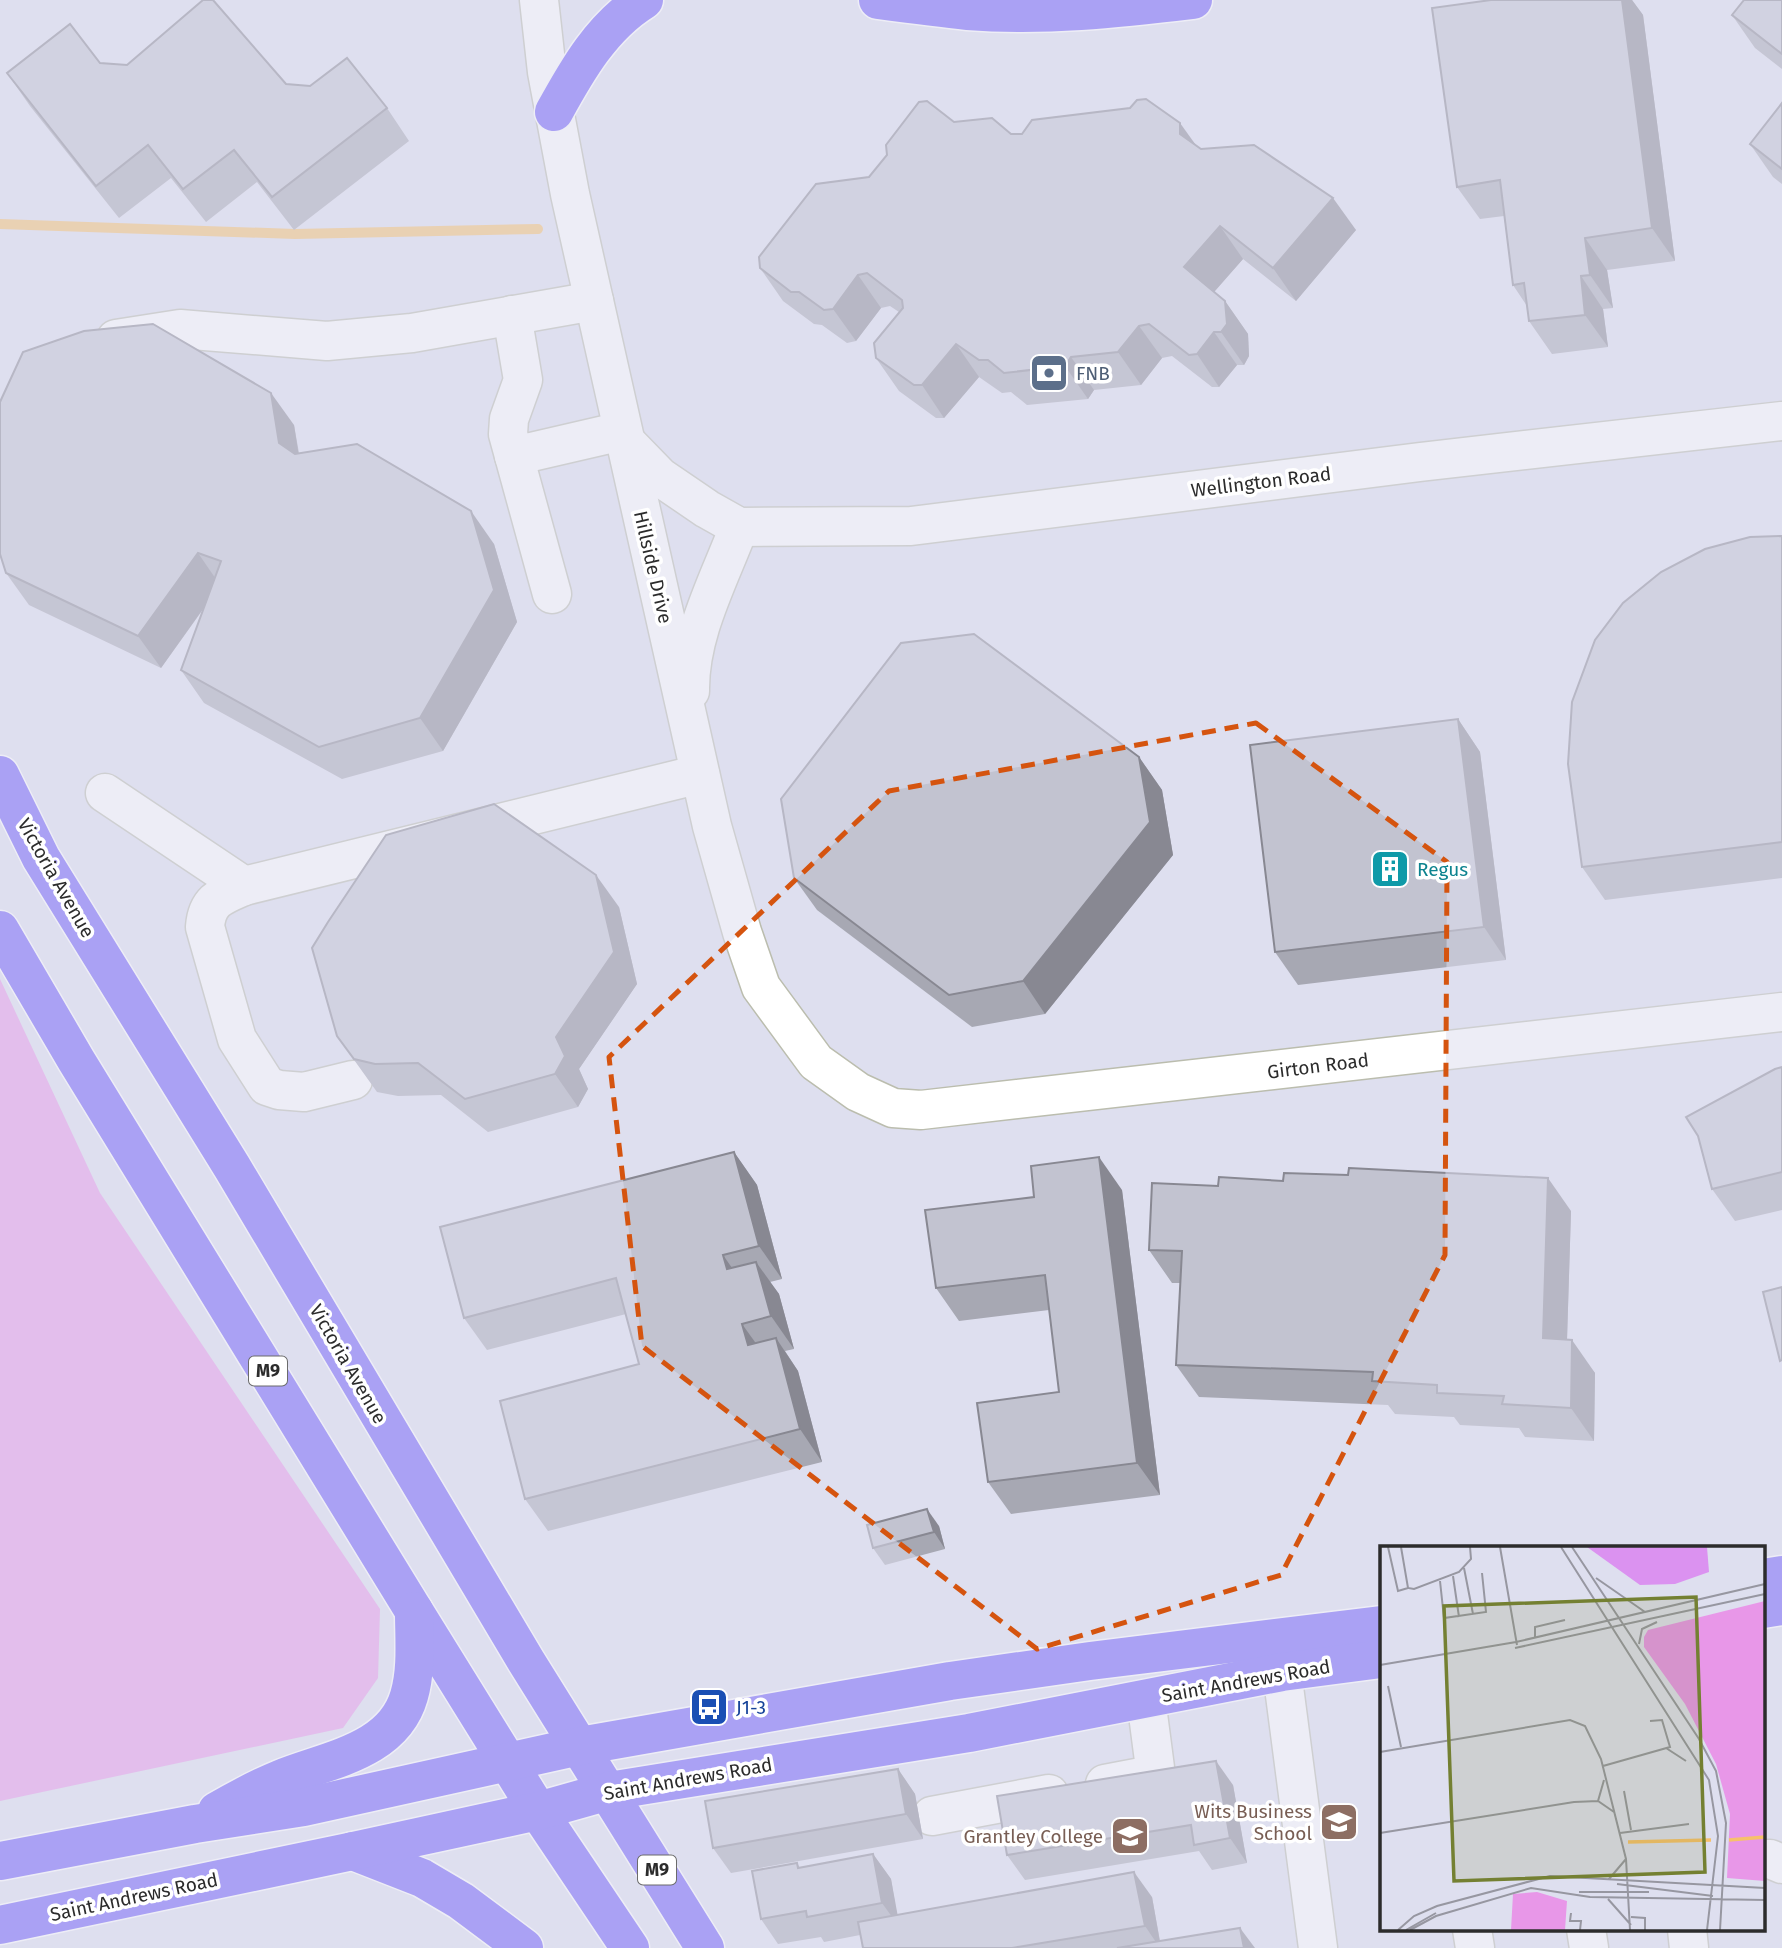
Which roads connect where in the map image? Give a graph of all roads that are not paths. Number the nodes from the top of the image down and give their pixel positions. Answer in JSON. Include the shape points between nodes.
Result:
{"nodes":[{"id":1,"x":539,"y":0,"type":"edge"},
{"id":2,"x":644,"y":0,"type":"edge"},
{"id":3,"x":877,"y":0,"type":"edge"},
{"id":4,"x":1193,"y":0,"type":"edge"},
{"id":5,"x":554,"y":111,"type":"junction"},
{"id":6,"x":594,"y":301,"type":"junction"},
{"id":7,"x":512,"y":315,"type":"junction"},
{"id":8,"x":100,"y":342,"type":"edge"},
{"id":9,"x":1782,"y":421,"type":"edge"},
{"id":10,"x":623,"y":436,"type":"junction"},
{"id":11,"x":514,"y":456,"type":"junction"},
{"id":12,"x":739,"y":527,"type":"junction"},
{"id":13,"x":552,"y":594,"type":"dead end"},
{"id":14,"x":692,"y":737,"type":"junction"},
{"id":15,"x":700,"y":774,"type":"junction"},
{"id":16,"x":0,"y":775,"type":"edge"},
{"id":17,"x":105,"y":793,"type":"dead end"},
{"id":18,"x":244,"y":887,"type":"junction"},
{"id":19,"x":0,"y":930,"type":"edge"},
{"id":20,"x":1782,"y":1012,"type":"edge"},
{"id":21,"x":353,"y":1080,"type":"edge"},
{"id":22,"x":858,"y":1092,"type":"joint"},
{"id":23,"x":1782,"y":1575,"type":"edge"},
{"id":24,"x":1764,"y":1578,"type":"edge"},
{"id":25,"x":1782,"y":1606,"type":"edge"},
{"id":26,"x":1764,"y":1609,"type":"edge"},
{"id":27,"x":414,"y":1611,"type":"junction"},
{"id":28,"x":1380,"y":1625,"type":"edge"},
{"id":29,"x":1277,"y":1655,"type":"junction"},
{"id":30,"x":1380,"y":1659,"type":"edge"},
{"id":31,"x":1146,"y":1699,"type":"junction"},
{"id":32,"x":580,"y":1746,"type":"junction"},
{"id":33,"x":508,"y":1761,"type":"junction"},
{"id":34,"x":609,"y":1791,"type":"junction"},
{"id":35,"x":538,"y":1811,"type":"junction"},
{"id":36,"x":932,"y":1816,"type":"dead end"},
{"id":37,"x":195,"y":1824,"type":"junction"},
{"id":38,"x":353,"y":1852,"type":"junction"},
{"id":39,"x":1764,"y":1859,"type":"edge"},
{"id":40,"x":0,"y":1861,"type":"edge"},
{"id":41,"x":1782,"y":1864,"type":"edge"},
{"id":42,"x":0,"y":1925,"type":"edge"},
{"id":43,"x":1472,"y":1930,"type":"edge"},
{"id":44,"x":1586,"y":1930,"type":"edge"},
{"id":45,"x":1687,"y":1930,"type":"edge"},
{"id":46,"x":524,"y":1948,"type":"edge"},
{"id":47,"x":630,"y":1948,"type":"edge"},
{"id":48,"x":705,"y":1948,"type":"edge"},
{"id":49,"x":1318,"y":1948,"type":"edge"},
{"id":50,"x":1475,"y":1948,"type":"edge"},
{"id":51,"x":1589,"y":1948,"type":"edge"},
{"id":52,"x":1689,"y":1948,"type":"edge"}],
"edges":[{"from":1,"to":5,"type":"street","name":"Hillside Drive"},
{"from":2,"to":5,"type":"main road","via":[[599,41]]},
{"from":3,"to":4,"type":"main road","via":[[1019,12]]},
{"from":5,"to":6,"type":"street","name":"Hillside Drive"},
{"from":6,"to":7,"type":"street"},
{"from":6,"to":10,"type":"street","name":"Hillside Drive"},
{"from":7,"to":8,"type":"street","via":[[412,333],[327,341],[180,329]]},
{"from":7,"to":11,"type":"street","via":[[523,380],[508,427]]},
{"from":9,"to":12,"type":"street","name":"Wellington Road","via":[[1420,461],[911,526]]},
{"from":10,"to":11,"type":"street"},
{"from":10,"to":12,"type":"street","name":"Wellington Road","via":[[660,477]]},
{"from":10,"to":14,"type":"street","name":"Hillside Drive"},
{"from":11,"to":13,"type":"street"},
{"from":12,"to":14,"type":"street","via":[[694,650]]},
{"from":14,"to":15,"type":"street","name":"Hillside Drive"},
{"from":15,"to":18,"type":"street"},
{"from":15,"to":22,"type":"street","name":"Hillside Drive","via":[[761,987],[816,1062]]},
{"from":16,"to":32,"type":"main road","name":"Victoria Avenue","number":"M9","via":[[41,858]]},
{"from":17,"to":18,"type":"street"},
{"from":18,"to":21,"type":"street","via":[[220,897],[206,911],[205,927],[237,1039],[267,1086],[304,1092]]},
{"from":19,"to":27,"type":"main road","number":"M9"},
{"from":20,"to":22,"type":"street","name":"Girton Road","via":[[921,1110],[892,1108]]},
{"from":23,"to":24,"type":"main road"},
{"from":25,"to":26,"type":"main road"},
{"from":27,"to":33,"type":"main road","number":"M9"},
{"from":27,"to":37,"type":"main road","via":[[414,1675],[409,1697],[386,1732],[357,1752],[240,1797]]},
{"from":28,"to":29,"type":"main road","name":"Saint Andrews Road"},
{"from":29,"to":30,"type":"main road","name":"Saint Andrews Road"},
{"from":29,"to":31,"type":"main road","name":"Saint Andrews Road"},
{"from":29,"to":32,"type":"main road","name":"Saint Andrews Road","via":[[950,1681]]},
{"from":29,"to":49,"type":"street"},
{"from":31,"to":34,"type":"main road","name":"Saint Andrews Road","via":[[969,1733]]},
{"from":31,"to":36,"type":"street","via":[[1155,1768],[1147,1776]]},
{"from":32,"to":33,"type":"main road","name":"Saint Andrews Road"},
{"from":32,"to":34,"type":"main road","name":"Victoria Avenue","number":"M9"},
{"from":33,"to":35,"type":"main road","number":"M9"},
{"from":33,"to":37,"type":"main road","name":"Saint Andrews Road","via":[[304,1807]]},
{"from":34,"to":35,"type":"main road","name":"Saint Andrews Road"},
{"from":34,"to":48,"type":"main road","name":"Victoria Avenue","number":"M9"},
{"from":35,"to":38,"type":"main road","name":"Saint Andrews Road"},
{"from":35,"to":47,"type":"main road","number":"M9"},
{"from":37,"to":40,"type":"main road","name":"Saint Andrews Road"},
{"from":38,"to":42,"type":"main road","name":"Saint Andrews Road"},
{"from":38,"to":46,"type":"main road","via":[[422,1878],[461,1900]]},
{"from":39,"to":41,"type":"street"},
{"from":43,"to":50,"type":"street"},
{"from":44,"to":51,"type":"street"},
{"from":45,"to":52,"type":"street"}]}
